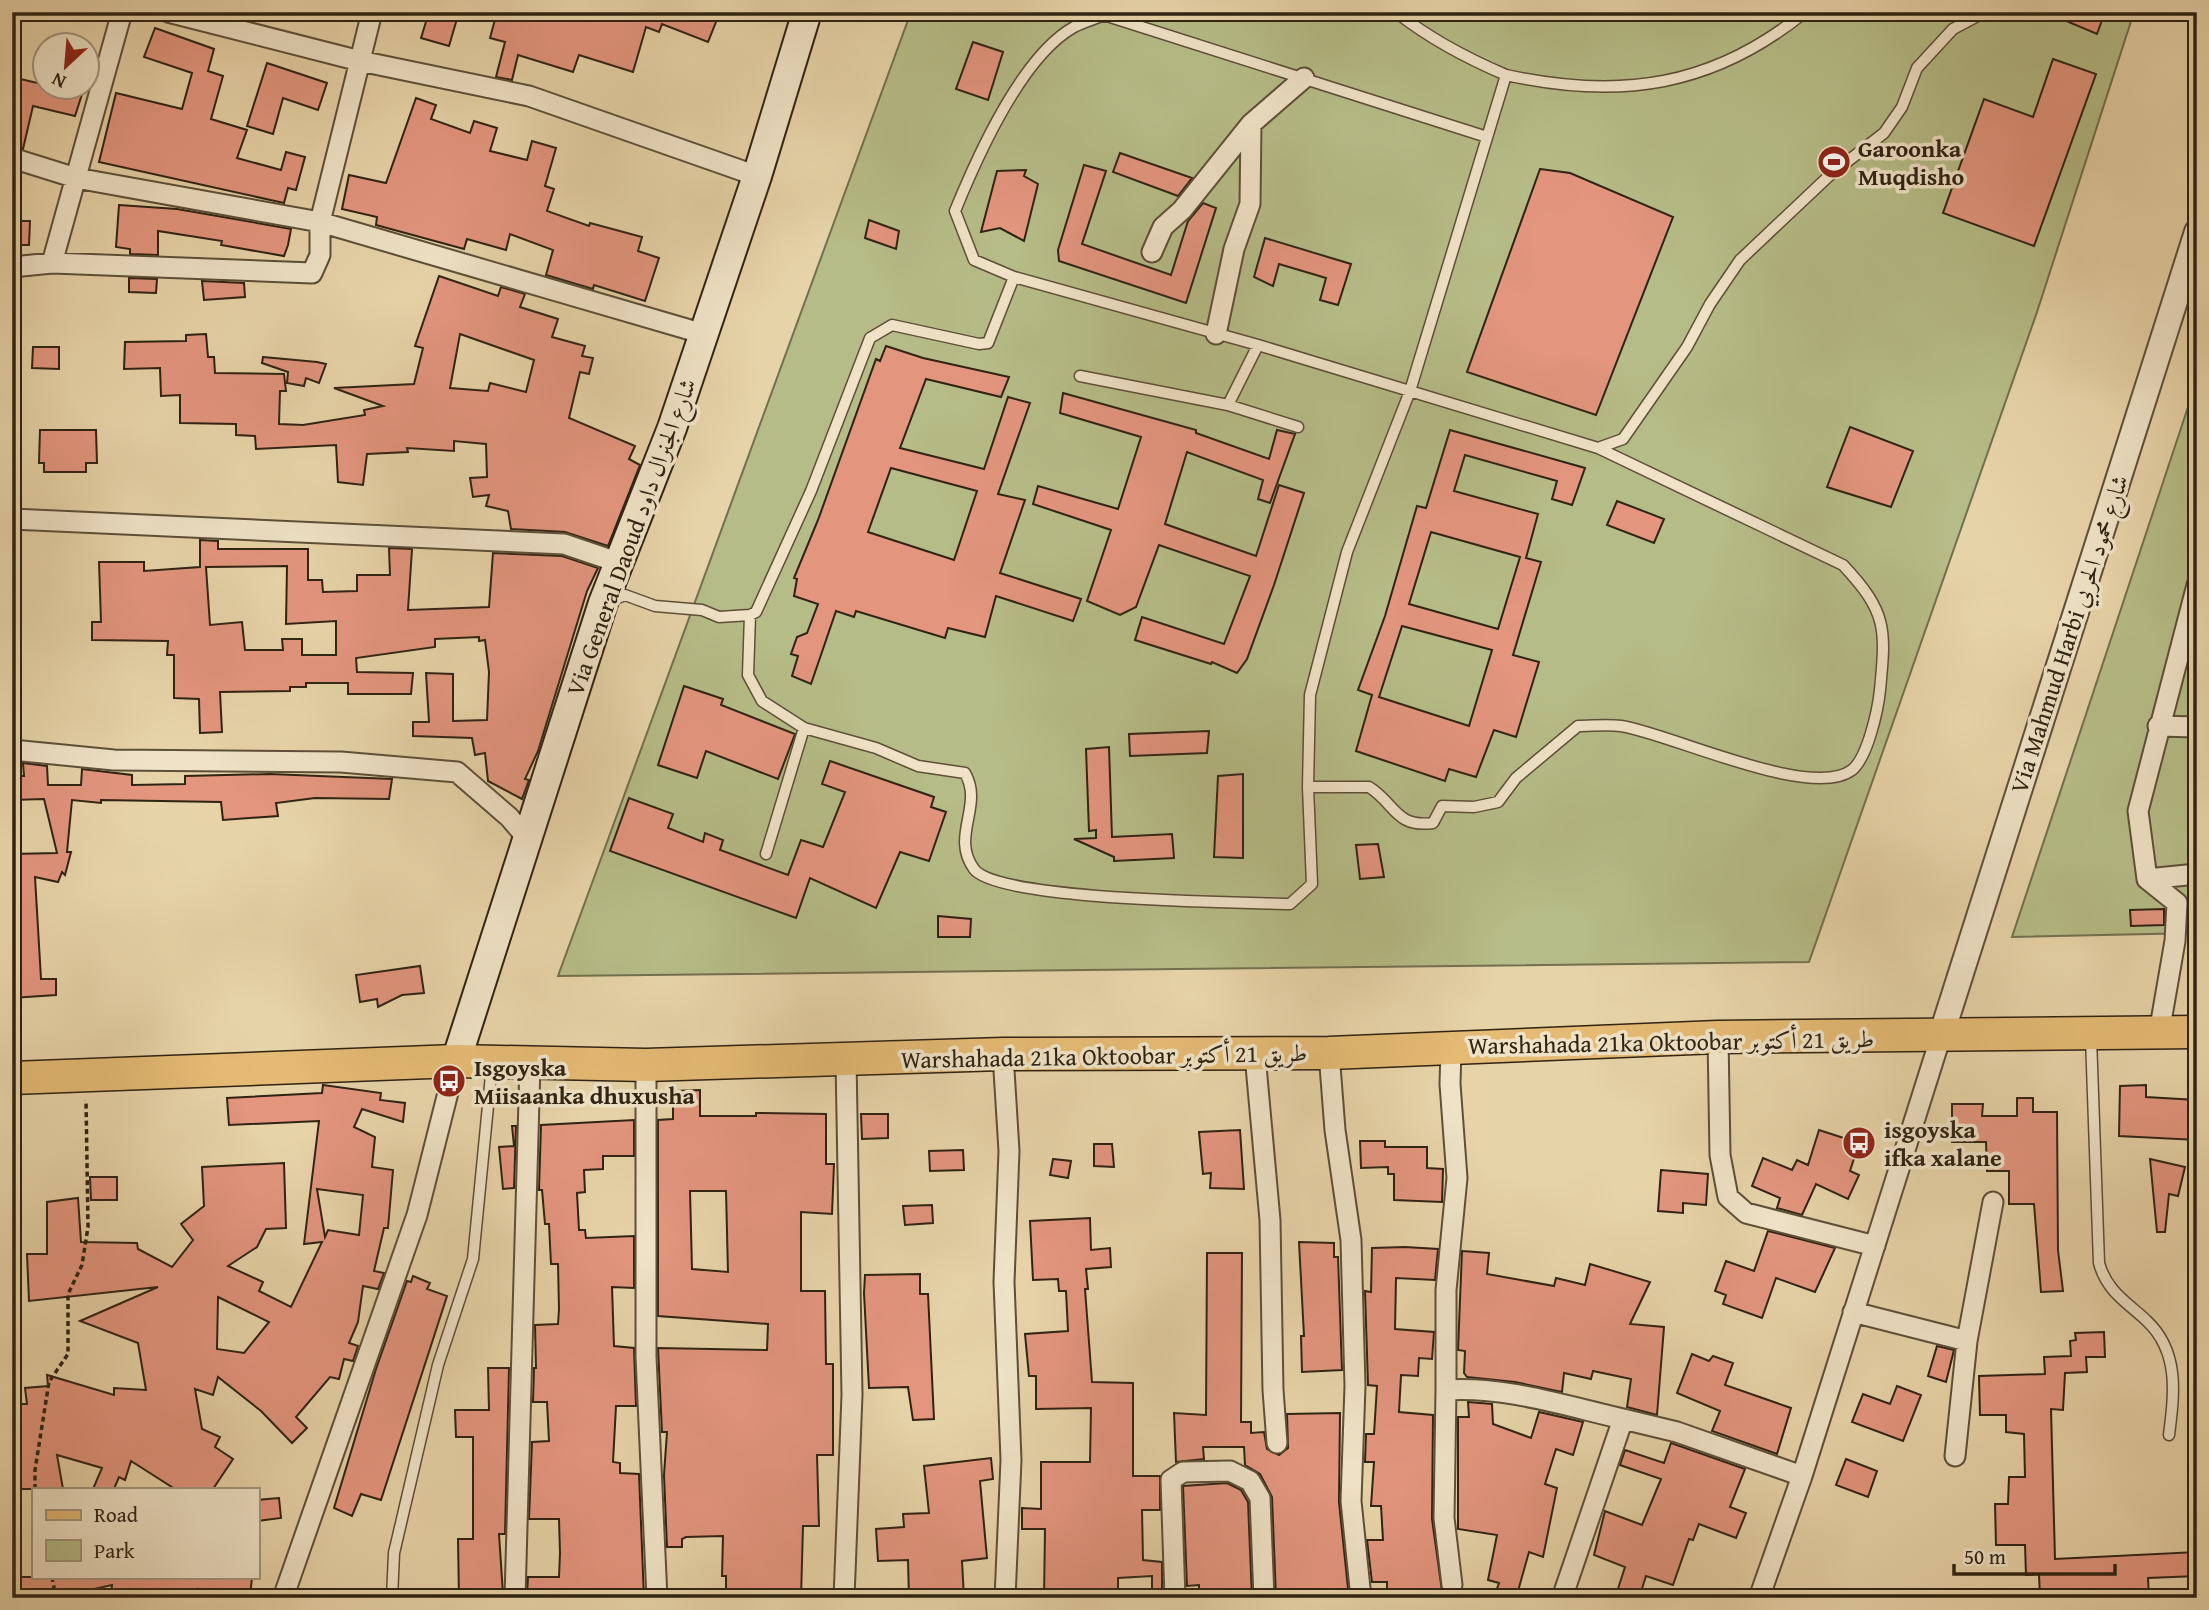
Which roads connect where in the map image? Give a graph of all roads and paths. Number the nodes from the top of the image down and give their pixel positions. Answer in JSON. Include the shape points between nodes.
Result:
{"nodes":[{"id":1,"x":121,"y":12,"type":"edge"},
{"id":2,"x":169,"y":12,"type":"edge"},
{"id":3,"x":372,"y":12,"type":"edge"},
{"id":4,"x":807,"y":12,"type":"edge"},
{"id":5,"x":1396,"y":12,"type":"edge"},
{"id":6,"x":1805,"y":12,"type":"edge"},
{"id":7,"x":1985,"y":12,"type":"edge"},
{"id":8,"x":360,"y":61,"type":"junction"},
{"id":9,"x":1506,"y":75,"type":"junction"},
{"id":10,"x":1304,"y":78,"type":"junction"},
{"id":11,"x":1251,"y":124,"type":"junction"},
{"id":12,"x":1487,"y":137,"type":"junction"},
{"id":13,"x":12,"y":158,"type":"edge"},
{"id":14,"x":757,"y":176,"type":"junction"},
{"id":15,"x":76,"y":177,"type":"junction"},
{"id":16,"x":320,"y":222,"type":"junction"},
{"id":17,"x":2197,"y":232,"type":"edge"},
{"id":18,"x":1152,"y":252,"type":"dead end"},
{"id":19,"x":52,"y":264,"type":"junction"},
{"id":20,"x":12,"y":267,"type":"edge"},
{"id":21,"x":1014,"y":277,"type":"junction"},
{"id":22,"x":704,"y":334,"type":"junction"},
{"id":23,"x":1216,"y":334,"type":"junction"},
{"id":24,"x":1258,"y":345,"type":"junction"},
{"id":25,"x":1080,"y":376,"type":"dead end"},
{"id":26,"x":1410,"y":391,"type":"junction"},
{"id":27,"x":1228,"y":405,"type":"junction"},
{"id":28,"x":1298,"y":426,"type":"dead end"},
{"id":29,"x":1598,"y":448,"type":"junction"},
{"id":30,"x":12,"y":519,"type":"edge"},
{"id":31,"x":620,"y":562,"type":"junction"},
{"id":32,"x":2197,"y":585,"type":"edge"},
{"id":33,"x":603,"y":603,"type":"junction"},
{"id":34,"x":750,"y":615,"type":"junction"},
{"id":35,"x":2158,"y":726,"type":"junction"},
{"id":36,"x":2197,"y":727,"type":"edge"},
{"id":37,"x":804,"y":728,"type":"junction"},
{"id":38,"x":12,"y":750,"type":"edge"},
{"id":39,"x":1308,"y":788,"type":"junction"},
{"id":40,"x":527,"y":838,"type":"junction"},
{"id":41,"x":766,"y":853,"type":"dead end"},
{"id":42,"x":2197,"y":874,"type":"edge"},
{"id":43,"x":2147,"y":879,"type":"junction"},
{"id":44,"x":2197,"y":1032,"type":"edge"},
{"id":45,"x":2160,"y":1033,"type":"junction"},
{"id":46,"x":2091,"y":1034,"type":"junction"},
{"id":47,"x":1718,"y":1037,"type":"junction"},
{"id":48,"x":1941,"y":1037,"type":"junction"},
{"id":49,"x":1451,"y":1048,"type":"junction"},
{"id":50,"x":1329,"y":1053,"type":"junction"},
{"id":51,"x":1003,"y":1054,"type":"junction"},
{"id":52,"x":1255,"y":1055,"type":"junction"},
{"id":53,"x":846,"y":1060,"type":"junction"},
{"id":54,"x":456,"y":1061,"type":"junction"},
{"id":55,"x":493,"y":1061,"type":"junction"},
{"id":56,"x":530,"y":1064,"type":"junction"},
{"id":57,"x":646,"y":1065,"type":"junction"},
{"id":58,"x":87,"y":1076,"type":"junction"},
{"id":59,"x":12,"y":1078,"type":"edge"},
{"id":60,"x":1993,"y":1202,"type":"dead end"},
{"id":61,"x":1875,"y":1247,"type":"junction"},
{"id":62,"x":1853,"y":1312,"type":"junction"},
{"id":63,"x":1967,"y":1341,"type":"junction"},
{"id":64,"x":1446,"y":1390,"type":"junction"},
{"id":65,"x":1623,"y":1419,"type":"junction"},
{"id":66,"x":2169,"y":1435,"type":"dead end"},
{"id":67,"x":1277,"y":1443,"type":"dead end"},
{"id":68,"x":1955,"y":1455,"type":"dead end"},
{"id":69,"x":1802,"y":1476,"type":"junction"},
{"id":70,"x":36,"y":1488,"type":"edge"},
{"id":71,"x":52,"y":1578,"type":"edge"},
{"id":72,"x":1452,"y":1585,"type":"dead end"},
{"id":73,"x":56,"y":1598,"type":"edge"},
{"id":74,"x":283,"y":1598,"type":"edge"},
{"id":75,"x":391,"y":1598,"type":"edge"},
{"id":76,"x":515,"y":1598,"type":"edge"},
{"id":77,"x":657,"y":1598,"type":"edge"},
{"id":78,"x":844,"y":1598,"type":"edge"},
{"id":79,"x":1005,"y":1598,"type":"edge"},
{"id":80,"x":1175,"y":1598,"type":"edge"},
{"id":81,"x":1264,"y":1598,"type":"edge"},
{"id":82,"x":1361,"y":1598,"type":"edge"},
{"id":83,"x":1562,"y":1598,"type":"edge"},
{"id":84,"x":1759,"y":1598,"type":"edge"}],
"edges":[{"from":1,"to":15,"type":"street"},
{"from":2,"to":8,"type":"street"},
{"from":3,"to":8,"type":"street"},
{"from":4,"to":14,"type":"main road","name":"Via General Daoud شارع الجنرال داود"},
{"from":5,"to":9,"type":"lane","via":[[1454,52]]},
{"from":6,"to":9,"type":"lane","via":[[1777,35],[1736,58],[1693,75],[1648,85],[1601,89]]},
{"from":7,"to":29,"type":"lane","via":[[1953,29],[1917,68],[1902,107],[1884,133],[1740,260],[1623,439]]},
{"from":8,"to":14,"type":"street","via":[[529,96]]},
{"from":8,"to":16,"type":"street"},
{"from":9,"to":12,"type":"lane"},
{"from":10,"to":11,"type":"street"},
{"from":10,"to":12,"type":"lane"},
{"from":10,"to":21,"type":"lane","via":[[1104,15],[1073,28],[1037,60],[981,147],[955,211],[974,260]]},
{"from":11,"to":18,"type":"street","via":[[1193,197],[1163,226]]},
{"from":11,"to":23,"type":"street","via":[[1250,204],[1234,249]]},
{"from":12,"to":26,"type":"lane"},
{"from":13,"to":15,"type":"street"},
{"from":14,"to":22,"type":"main road","name":"Via General Daoud شارع الجنرال داود"},
{"from":15,"to":16,"type":"street"},
{"from":15,"to":19,"type":"street"},
{"from":16,"to":19,"type":"street","via":[[320,255],[312,272]]},
{"from":16,"to":22,"type":"street"},
{"from":17,"to":48,"type":"street","name":"Via Mahmud Harbi شارع محمود الحربي"},
{"from":19,"to":20,"type":"street"},
{"from":21,"to":23,"type":"lane"},
{"from":21,"to":34,"type":"lane","via":[[988,343],[892,324],[870,338],[811,491],[756,612]]},
{"from":22,"to":31,"type":"main road","name":"Via General Daoud شارع الجنرال داود"},
{"from":23,"to":24,"type":"lane"},
{"from":24,"to":26,"type":"lane"},
{"from":24,"to":27,"type":"lane"},
{"from":25,"to":27,"type":"lane"},
{"from":26,"to":29,"type":"lane"},
{"from":26,"to":39,"type":"lane","via":[[1347,552],[1310,695]]},
{"from":27,"to":28,"type":"lane"},
{"from":29,"to":39,"type":"lane","via":[[1843,565],[1866,590],[1881,618],[1884,646],[1878,705],[1854,769],[1841,775],[1814,776],[1767,771],[1621,726],[1578,726],[1516,778],[1498,802],[1443,806],[1433,823],[1417,825],[1392,812],[1369,788]]},
{"from":30,"to":31,"type":"street","via":[[564,544]]},
{"from":31,"to":33,"type":"main road","name":"Via General Daoud شارع الجنرال داود"},
{"from":32,"to":35,"type":"street"},
{"from":33,"to":34,"type":"lane","via":[[625,595],[655,606],[702,610],[719,617]]},
{"from":33,"to":40,"type":"main road","name":"Via General Daoud شارع الجنرال داود"},
{"from":34,"to":37,"type":"lane","via":[[748,675],[762,701]]},
{"from":35,"to":36,"type":"street"},
{"from":35,"to":43,"type":"street","via":[[2138,811]]},
{"from":37,"to":39,"type":"lane","via":[[918,765],[965,773],[972,785],[973,806],[963,832],[965,853],[975,872],[990,880],[1058,893],[1290,904],[1312,884]]},
{"from":37,"to":41,"type":"lane"},
{"from":38,"to":40,"type":"street","via":[[114,760],[341,762],[457,772]]},
{"from":40,"to":54,"type":"main road","name":"Via General Daoud شارع الجنرال داود"},
{"from":42,"to":43,"type":"street"},
{"from":43,"to":45,"type":"street","via":[[2177,902]]},
{"from":44,"to":45,"type":"main road","name":"Warshahada 21ka Oktoobar طريق 21 أكتوبر"},
{"from":45,"to":46,"type":"main road","name":"Warshahada 21ka Oktoobar طريق 21 أكتوبر"},
{"from":46,"to":48,"type":"main road","name":"Warshahada 21ka Oktoobar طريق 21 أكتوبر"},
{"from":46,"to":66,"type":"lane","via":[[2099,1264],[2107,1285],[2149,1323],[2171,1362],[2175,1388]]},
{"from":47,"to":48,"type":"main road","name":"Warshahada 21ka Oktoobar طريق 21 أكتوبر"},
{"from":47,"to":49,"type":"main road","name":"Warshahada 21ka Oktoobar طريق 21 أكتوبر"},
{"from":47,"to":61,"type":"street","via":[[1720,1155],[1728,1196],[1746,1213]]},
{"from":48,"to":61,"type":"street"},
{"from":49,"to":50,"type":"main road","name":"Warshahada 21ka Oktoobar طريق 21 أكتوبر"},
{"from":49,"to":64,"type":"street","via":[[1457,1178],[1447,1290]]},
{"from":50,"to":52,"type":"main road","name":"Warshahada 21ka Oktoobar طريق 21 أكتوبر"},
{"from":50,"to":82,"type":"street","via":[[1351,1240],[1355,1387],[1351,1501]]},
{"from":51,"to":52,"type":"main road","name":"Warshahada 21ka Oktoobar طريق 21 أكتوبر"},
{"from":51,"to":53,"type":"main road","name":"Warshahada 21ka Oktoobar طريق 21 أكتوبر"},
{"from":51,"to":79,"type":"street","via":[[1009,1150],[1004,1282],[1011,1460]]},
{"from":52,"to":67,"type":"street","via":[[1270,1220]]},
{"from":53,"to":57,"type":"main road","name":"Warshahada 21ka Oktoobar طريق 21 أكتوبر"},
{"from":53,"to":78,"type":"street","via":[[852,1395]]},
{"from":54,"to":55,"type":"main road","name":"Warshahada 21ka Oktoobar طريق 21 أكتوبر"},
{"from":54,"to":58,"type":"main road","name":"Warshahada 21ka Oktoobar طريق 21 أكتوبر"},
{"from":54,"to":74,"type":"street","via":[[416,1215]]},
{"from":55,"to":56,"type":"main road","name":"Warshahada 21ka Oktoobar طريق 21 أكتوبر"},
{"from":55,"to":75,"type":"lane","via":[[473,1259],[438,1365],[394,1553]]},
{"from":56,"to":57,"type":"main road","name":"Warshahada 21ka Oktoobar طريق 21 أكتوبر"},
{"from":56,"to":76,"type":"street"},
{"from":57,"to":77,"type":"street","via":[[646,1357]]},
{"from":58,"to":59,"type":"main road","name":"Warshahada 21ka Oktoobar طريق 21 أكتوبر"},
{"from":58,"to":70,"type":"path","via":[[88,1227],[82,1265],[68,1294],[68,1354],[49,1382]]},
{"from":60,"to":63,"type":"street"},
{"from":61,"to":62,"type":"street"},
{"from":62,"to":63,"type":"street"},
{"from":62,"to":69,"type":"street"},
{"from":63,"to":68,"type":"street"},
{"from":64,"to":65,"type":"street","via":[[1511,1394]]},
{"from":64,"to":72,"type":"street","via":[[1444,1518]]},
{"from":65,"to":69,"type":"street","via":[[1677,1432]]},
{"from":65,"to":83,"type":"street"},
{"from":69,"to":84,"type":"street"},
{"from":71,"to":73,"type":"path"},
{"from":80,"to":81,"type":"street","via":[[1171,1480],[1183,1472],[1230,1471],[1250,1481],[1260,1497]]}]}
